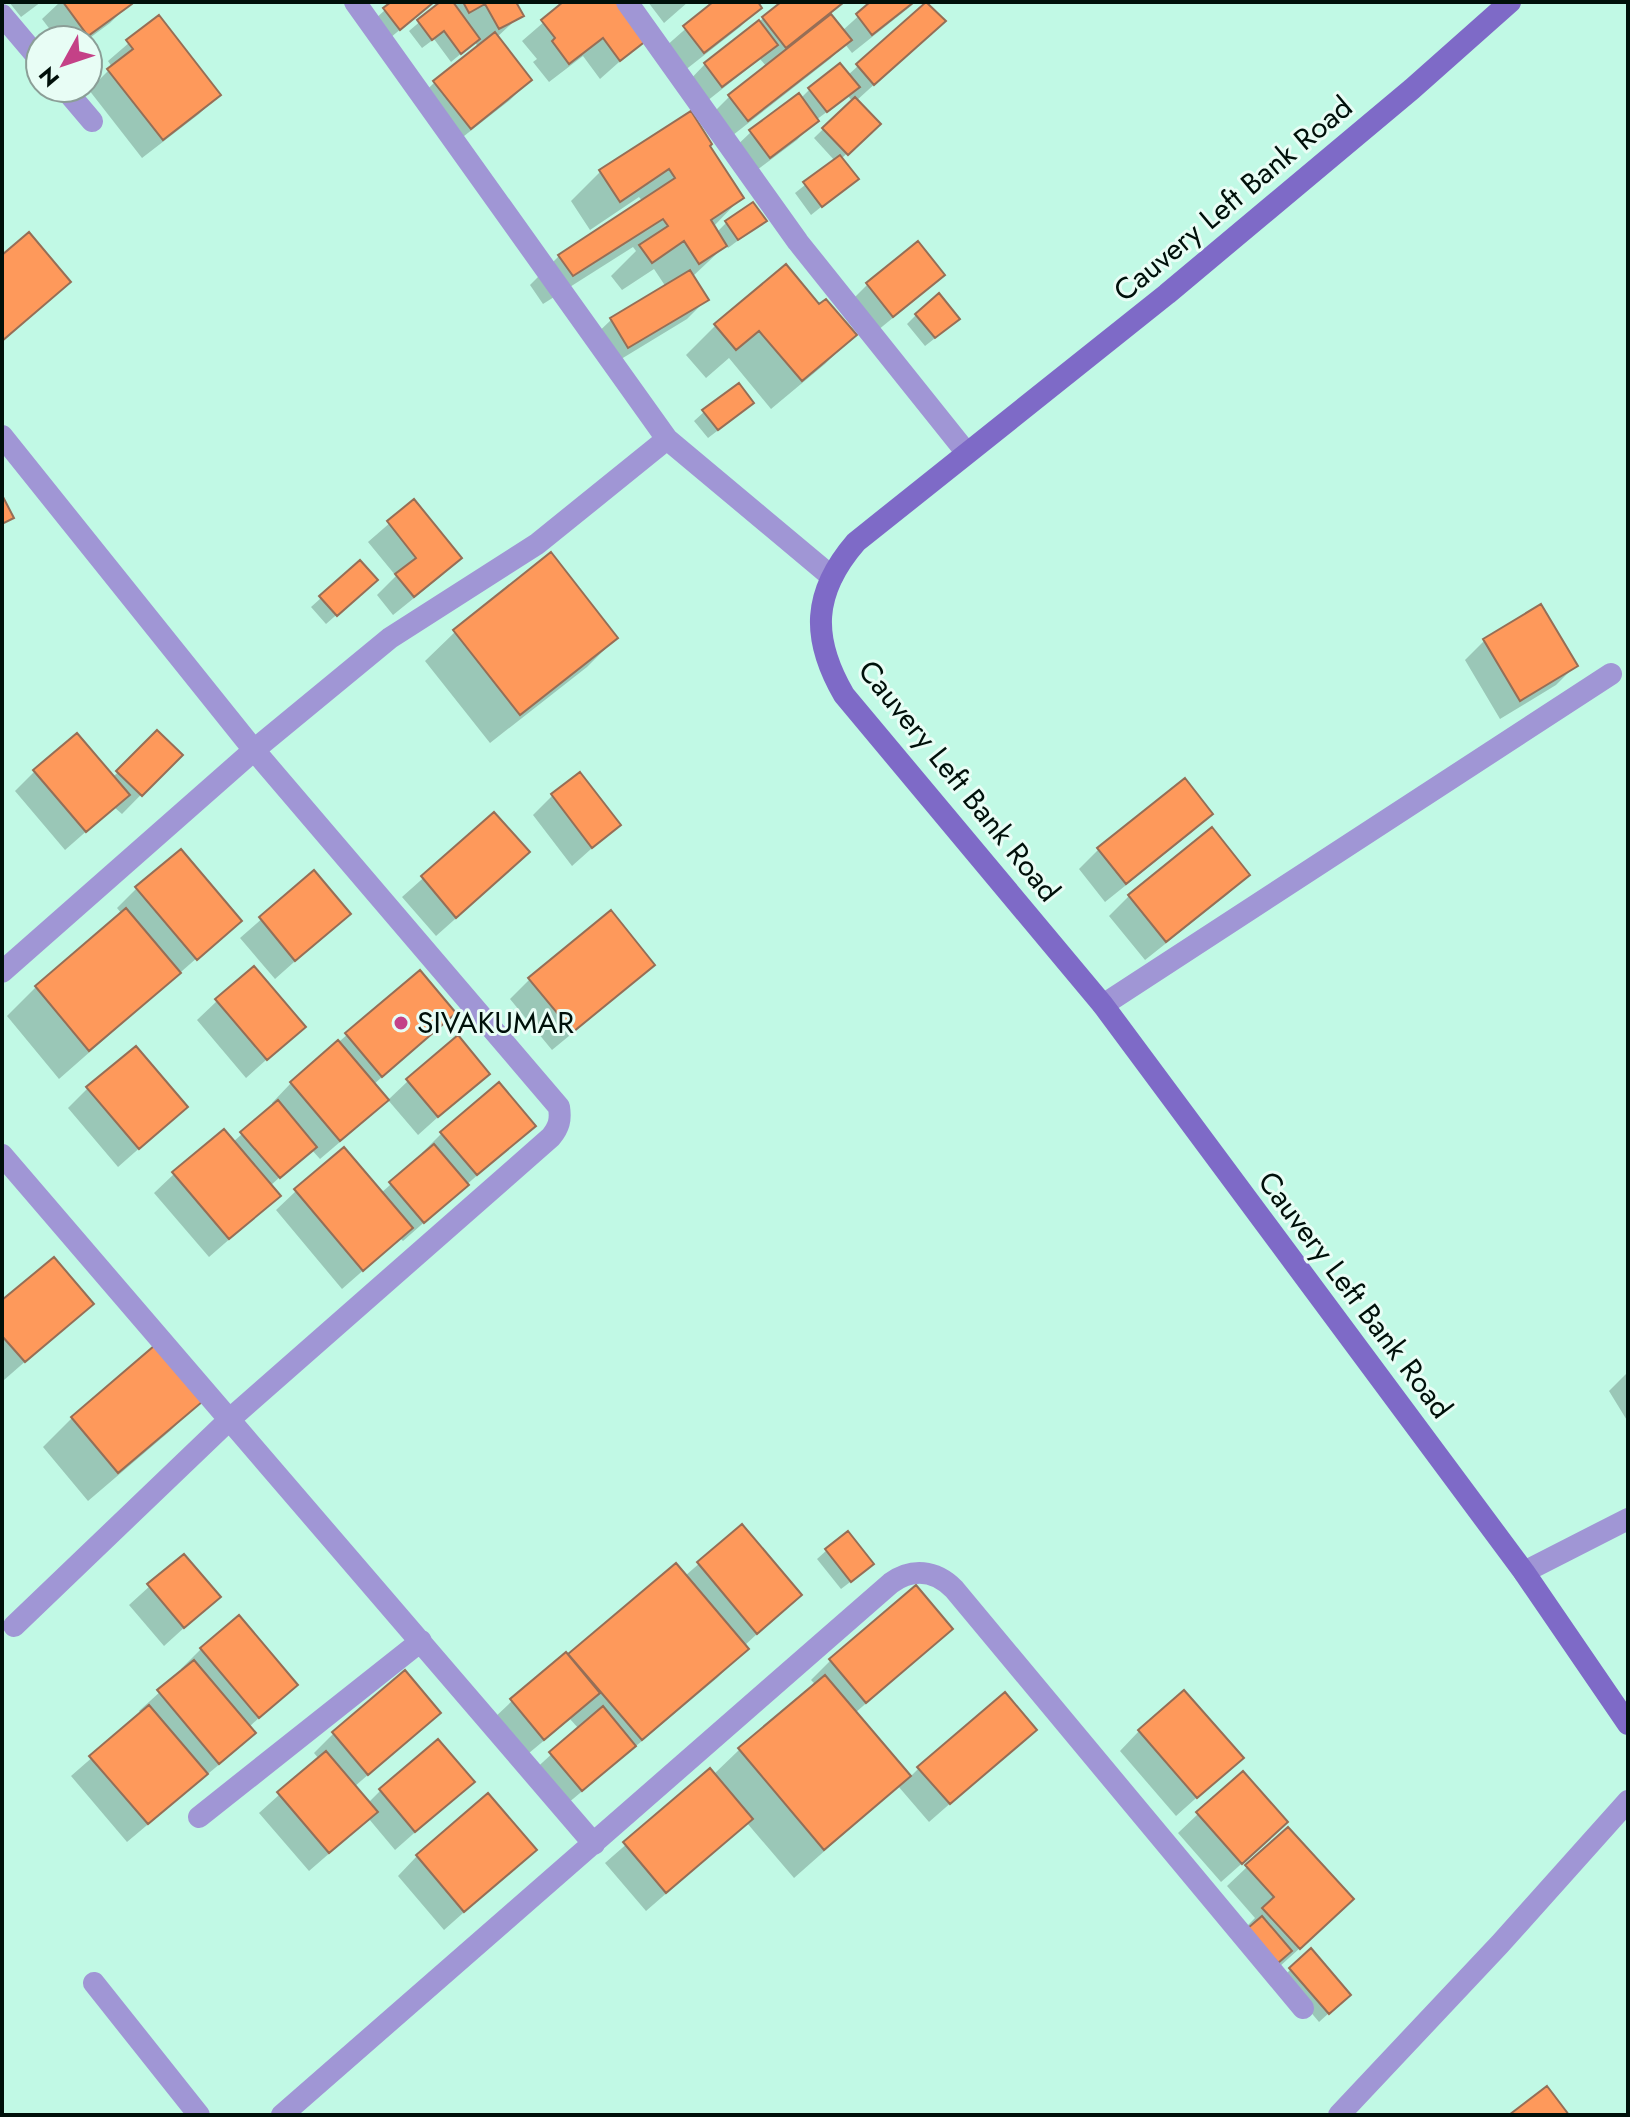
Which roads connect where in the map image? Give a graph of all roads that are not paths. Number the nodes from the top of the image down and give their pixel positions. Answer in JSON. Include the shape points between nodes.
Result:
{"nodes":[{"id":1,"x":355,"y":2,"type":"edge"},
{"id":2,"x":627,"y":2,"type":"edge"},
{"id":3,"x":1510,"y":2,"type":"edge"},
{"id":4,"x":2,"y":15,"type":"edge"},
{"id":5,"x":24,"y":41,"type":"edge"},
{"id":6,"x":78,"y":104,"type":"edge"},
{"id":7,"x":92,"y":121,"type":"dead end"},
{"id":8,"x":2,"y":436,"type":"edge"},
{"id":9,"x":667,"y":439,"type":"junction"},
{"id":10,"x":966,"y":452,"type":"junction"},
{"id":11,"x":832,"y":577,"type":"junction"},
{"id":12,"x":1611,"y":674,"type":"dead end"},
{"id":13,"x":254,"y":750,"type":"junction"},
{"id":14,"x":2,"y":972,"type":"edge"},
{"id":15,"x":1103,"y":1005,"type":"junction"},
{"id":16,"x":2,"y":1155,"type":"edge"},
{"id":17,"x":230,"y":1419,"type":"junction"},
{"id":18,"x":1628,"y":1519,"type":"edge"},
{"id":19,"x":1524,"y":1572,"type":"junction"},
{"id":20,"x":14,"y":1626,"type":"dead end"},
{"id":21,"x":421,"y":1641,"type":"junction"},
{"id":22,"x":1628,"y":1724,"type":"edge"},
{"id":23,"x":1624,"y":1805,"type":"edge"},
{"id":24,"x":199,"y":1817,"type":"dead end"},
{"id":25,"x":594,"y":1844,"type":"junction"},
{"id":26,"x":94,"y":1983,"type":"dead end"},
{"id":27,"x":1303,"y":2008,"type":"dead end"},
{"id":28,"x":199,"y":2115,"type":"edge"},
{"id":29,"x":282,"y":2115,"type":"edge"},
{"id":30,"x":1339,"y":2115,"type":"edge"}],
"edges":[{"from":1,"to":9,"type":"street"},
{"from":2,"to":10,"type":"street","via":[[798,242]]},
{"from":3,"to":10,"type":"main road","name":"Cauvery Left Bank Road","via":[[1167,294]]},
{"from":4,"to":5,"type":"street"},
{"from":6,"to":7,"type":"street"},
{"from":8,"to":13,"type":"street"},
{"from":9,"to":11,"type":"street"},
{"from":9,"to":13,"type":"street","via":[[537,544],[390,638]]},
{"from":10,"to":11,"type":"main road","name":"Cauvery Left Bank Road","via":[[856,542]]},
{"from":11,"to":15,"type":"main road","name":"Cauvery Left Bank Road","via":[[821,602],[821,639],[844,695]]},
{"from":12,"to":15,"type":"street"},
{"from":13,"to":14,"type":"street"},
{"from":13,"to":17,"type":"street","via":[[559,1107],[561,1118],[551,1137]]},
{"from":15,"to":19,"type":"main road","name":"Cauvery Left Bank Road"},
{"from":16,"to":17,"type":"street"},
{"from":17,"to":20,"type":"street"},
{"from":17,"to":21,"type":"street"},
{"from":18,"to":19,"type":"street"},
{"from":19,"to":22,"type":"main road","name":"Cauvery Left Bank Road"},
{"from":21,"to":24,"type":"street"},
{"from":21,"to":25,"type":"street"},
{"from":23,"to":30,"type":"street"},
{"from":25,"to":27,"type":"street","via":[[891,1583],[920,1571],[954,1589]]},
{"from":25,"to":29,"type":"street"},
{"from":26,"to":28,"type":"street"}]}
